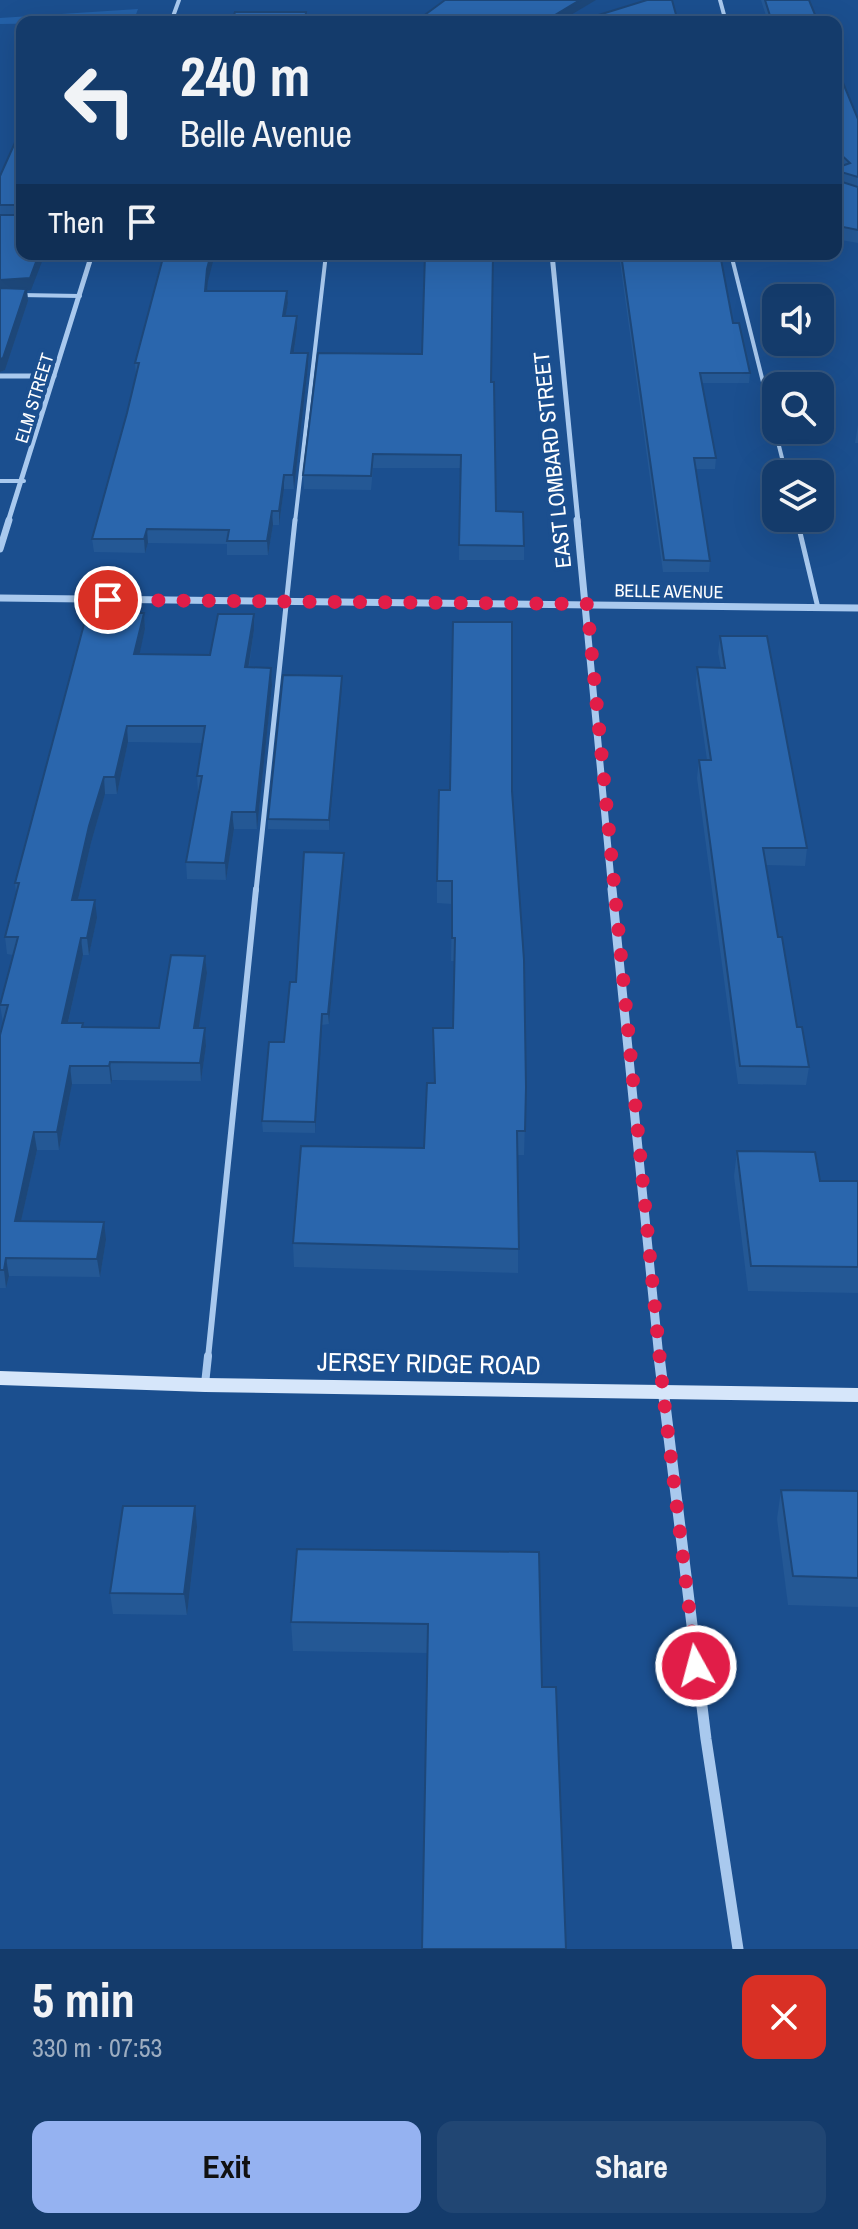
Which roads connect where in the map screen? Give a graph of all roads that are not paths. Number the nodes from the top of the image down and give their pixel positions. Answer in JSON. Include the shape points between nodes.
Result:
{"nodes":[{"id":1,"x":90,"y":260,"type":"edge"},
{"id":2,"x":325,"y":260,"type":"edge"},
{"id":3,"x":553,"y":260,"type":"edge"},
{"id":4,"x":732,"y":260,"type":"edge"},
{"id":5,"x":16,"y":295,"type":"edge"},
{"id":6,"x":80,"y":296,"type":"junction"},
{"id":7,"x":0,"y":376,"type":"edge"},
{"id":8,"x":54,"y":376,"type":"junction"},
{"id":9,"x":782,"y":460,"type":"edge"},
{"id":10,"x":0,"y":481,"type":"edge"},
{"id":11,"x":24,"y":481,"type":"junction"},
{"id":12,"x":800,"y":532,"type":"edge"},
{"id":13,"x":0,"y":549,"type":"edge"},
{"id":14,"x":0,"y":598,"type":"edge"},
{"id":15,"x":286,"y":602,"type":"junction"},
{"id":16,"x":587,"y":604,"type":"junction"},
{"id":17,"x":818,"y":608,"type":"junction"},
{"id":18,"x":858,"y":608,"type":"edge"},
{"id":19,"x":0,"y":1378,"type":"edge"},
{"id":20,"x":205,"y":1385,"type":"junction"},
{"id":21,"x":663,"y":1392,"type":"junction"},
{"id":22,"x":858,"y":1395,"type":"edge"},
{"id":23,"x":738,"y":1949,"type":"edge"}],
"edges":[{"from":1,"to":6,"type":"street","name":"ELM STREET"},
{"from":2,"to":15,"type":"lane"},
{"from":3,"to":16,"type":"street","name":"EAST LOMBARD STREET"},
{"from":4,"to":9,"type":"lane"},
{"from":5,"to":6,"type":"lane"},
{"from":6,"to":8,"type":"street","name":"ELM STREET"},
{"from":7,"to":8,"type":"street"},
{"from":8,"to":11,"type":"street","name":"ELM STREET"},
{"from":10,"to":11,"type":"lane"},
{"from":11,"to":13,"type":"street","name":"ELM STREET"},
{"from":12,"to":17,"type":"lane"},
{"from":14,"to":15,"type":"street","name":"BELLE AVENUE"},
{"from":15,"to":16,"type":"street","name":"BELLE AVENUE"},
{"from":15,"to":20,"type":"lane"},
{"from":16,"to":17,"type":"street","name":"BELLE AVENUE"},
{"from":16,"to":21,"type":"street","name":"EAST LOMBARD STREET"},
{"from":17,"to":18,"type":"street","name":"BELLE AVENUE"},
{"from":19,"to":20,"type":"street","name":"JERSEY RIDGE ROAD"},
{"from":20,"to":21,"type":"street","name":"JERSEY RIDGE ROAD"},
{"from":21,"to":22,"type":"street","name":"JERSEY RIDGE ROAD"},
{"from":21,"to":23,"type":"street","name":"EAST LOMBARD STREET"}]}
